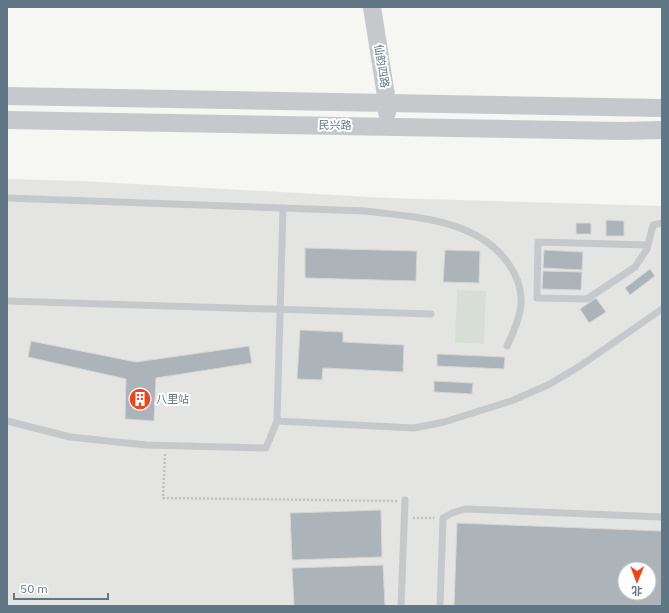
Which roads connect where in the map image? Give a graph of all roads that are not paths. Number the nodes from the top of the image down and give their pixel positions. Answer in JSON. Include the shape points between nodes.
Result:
{"nodes":[{"id":1,"x":372,"y":7,"type":"edge"},
{"id":2,"x":7,"y":96,"type":"edge"},
{"id":3,"x":387,"y":102,"type":"junction"},
{"id":4,"x":662,"y":108,"type":"edge"},
{"id":5,"x":7,"y":120,"type":"edge"},
{"id":6,"x":386,"y":126,"type":"junction"},
{"id":7,"x":662,"y":130,"type":"edge"},
{"id":8,"x":7,"y":198,"type":"edge"},
{"id":9,"x":283,"y":208,"type":"junction"},
{"id":10,"x":662,"y":223,"type":"edge"},
{"id":11,"x":648,"y":245,"type":"junction"},
{"id":12,"x":7,"y":301,"type":"edge"},
{"id":13,"x":662,"y":309,"type":"edge"},
{"id":14,"x":280,"y":310,"type":"junction"},
{"id":15,"x":431,"y":314,"type":"dead end"},
{"id":16,"x":507,"y":346,"type":"dead end"},
{"id":17,"x":7,"y":421,"type":"edge"},
{"id":18,"x":277,"y":421,"type":"junction"},
{"id":19,"x":405,"y":500,"type":"road end"},
{"id":20,"x":662,"y":517,"type":"edge"},
{"id":21,"x":401,"y":606,"type":"edge"},
{"id":22,"x":440,"y":606,"type":"edge"}],
"edges":[{"from":1,"to":3,"type":"street","name":"仙韵四路"},
{"from":2,"to":3,"type":"street"},
{"from":3,"to":4,"type":"street"},
{"from":3,"to":6,"type":"street","name":"仙韵四路"},
{"from":5,"to":6,"type":"street","name":"民兴路"},
{"from":6,"to":7,"type":"street","name":"民兴路"},
{"from":8,"to":9,"type":"lane"},
{"from":9,"to":14,"type":"lane"},
{"from":9,"to":16,"type":"lane","via":[[365,211],[421,218],[454,226],[480,237],[494,246],[504,258],[518,280],[521,292],[520,315]]},
{"from":10,"to":11,"type":"lane","via":[[652,226]]},
{"from":11,"to":11,"type":"lane","via":[[635,266],[587,299],[536,298],[538,242]]},
{"from":12,"to":14,"type":"lane"},
{"from":13,"to":18,"type":"lane","via":[[548,385],[511,401],[444,422],[414,428]]},
{"from":14,"to":15,"type":"lane"},
{"from":14,"to":18,"type":"lane"},
{"from":17,"to":18,"type":"lane","via":[[70,437],[165,445],[266,448]]},
{"from":19,"to":21,"type":"lane"},
{"from":20,"to":22,"type":"lane","via":[[465,509],[452,513],[443,519]]}]}
